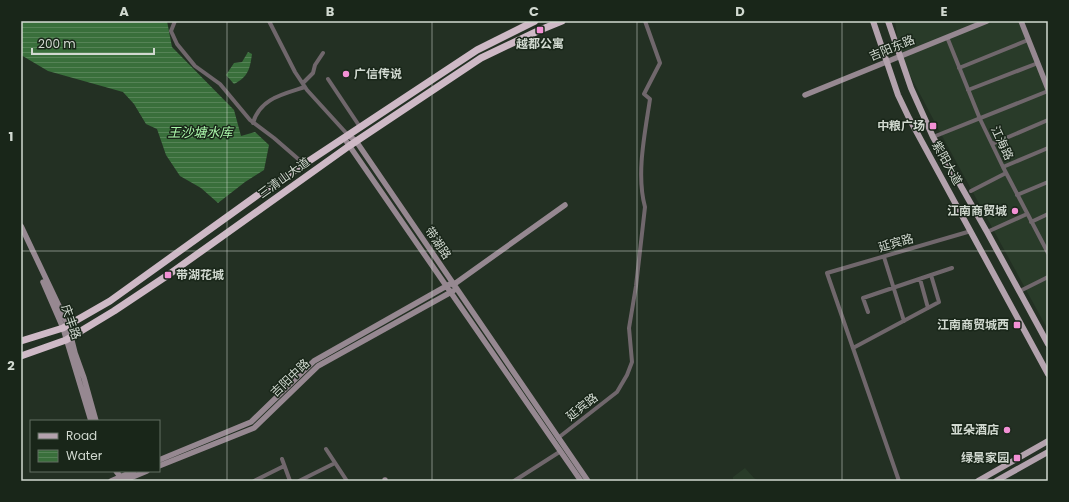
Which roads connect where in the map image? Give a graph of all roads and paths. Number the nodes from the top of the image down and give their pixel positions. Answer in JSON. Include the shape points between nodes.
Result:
{"nodes":[{"id":1,"x":175,"y":21,"type":"edge"},
{"id":2,"x":269,"y":21,"type":"edge"},
{"id":3,"x":534,"y":21,"type":"edge"},
{"id":4,"x":562,"y":21,"type":"edge"},
{"id":5,"x":645,"y":21,"type":"edge"},
{"id":6,"x":873,"y":21,"type":"edge"},
{"id":7,"x":888,"y":21,"type":"edge"},
{"id":8,"x":987,"y":21,"type":"edge"},
{"id":9,"x":1021,"y":21,"type":"edge"},
{"id":10,"x":947,"y":37,"type":"junction"},
{"id":11,"x":1028,"y":40,"type":"junction"},
{"id":12,"x":323,"y":53,"type":"dead end"},
{"id":13,"x":900,"y":56,"type":"junction"},
{"id":14,"x":886,"y":62,"type":"junction"},
{"id":15,"x":1038,"y":63,"type":"junction"},
{"id":16,"x":959,"y":68,"type":"junction"},
{"id":17,"x":328,"y":79,"type":"dead end"},
{"id":18,"x":304,"y":85,"type":"junction"},
{"id":19,"x":968,"y":90,"type":"junction"},
{"id":20,"x":1048,"y":90,"type":"edge"},
{"id":21,"x":805,"y":95,"type":"dead end"},
{"id":22,"x":980,"y":119,"type":"junction"},
{"id":23,"x":1048,"y":120,"type":"edge"},
{"id":24,"x":253,"y":122,"type":"junction"},
{"id":25,"x":360,"y":127,"type":"junction"},
{"id":26,"x":346,"y":137,"type":"junction"},
{"id":27,"x":933,"y":137,"type":"junction"},
{"id":28,"x":356,"y":142,"type":"junction"},
{"id":29,"x":992,"y":144,"type":"junction"},
{"id":30,"x":349,"y":146,"type":"junction"},
{"id":31,"x":1048,"y":148,"type":"edge"},
{"id":32,"x":304,"y":164,"type":"junction"},
{"id":33,"x":1003,"y":167,"type":"junction"},
{"id":34,"x":1006,"y":173,"type":"junction"},
{"id":35,"x":1048,"y":182,"type":"edge"},
{"id":36,"x":971,"y":191,"type":"dead end"},
{"id":37,"x":1017,"y":195,"type":"junction"},
{"id":38,"x":565,"y":205,"type":"dead end"},
{"id":39,"x":1027,"y":214,"type":"junction"},
{"id":40,"x":1048,"y":214,"type":"edge"},
{"id":41,"x":1031,"y":222,"type":"junction"},
{"id":42,"x":21,"y":226,"type":"edge"},
{"id":43,"x":971,"y":231,"type":"junction"},
{"id":44,"x":988,"y":232,"type":"junction"},
{"id":45,"x":21,"y":235,"type":"edge"},
{"id":46,"x":1046,"y":245,"type":"edge"},
{"id":47,"x":1048,"y":253,"type":"edge"},
{"id":48,"x":884,"y":257,"type":"junction"},
{"id":49,"x":952,"y":268,"type":"dead end"},
{"id":50,"x":931,"y":275,"type":"junction"},
{"id":51,"x":1048,"y":277,"type":"edge"},
{"id":52,"x":920,"y":279,"type":"junction"},
{"id":53,"x":451,"y":287,"type":"junction"},
{"id":54,"x":894,"y":288,"type":"junction"},
{"id":55,"x":1020,"y":291,"type":"junction"},
{"id":56,"x":928,"y":308,"type":"junction"},
{"id":57,"x":868,"y":312,"type":"dead end"},
{"id":58,"x":904,"y":321,"type":"junction"},
{"id":59,"x":66,"y":326,"type":"junction"},
{"id":60,"x":68,"y":338,"type":"junction"},
{"id":61,"x":21,"y":341,"type":"edge"},
{"id":62,"x":1048,"y":344,"type":"edge"},
{"id":63,"x":853,"y":348,"type":"junction"},
{"id":64,"x":21,"y":356,"type":"edge"},
{"id":65,"x":1048,"y":374,"type":"edge"},
{"id":66,"x":91,"y":420,"type":"edge"},
{"id":67,"x":96,"y":420,"type":"edge"},
{"id":68,"x":558,"y":438,"type":"junction"},
{"id":69,"x":1048,"y":441,"type":"edge"},
{"id":70,"x":326,"y":449,"type":"dead end"},
{"id":71,"x":561,"y":451,"type":"junction"},
{"id":72,"x":1048,"y":452,"type":"edge"},
{"id":73,"x":160,"y":460,"type":"edge"},
{"id":74,"x":282,"y":460,"type":"dead end"},
{"id":75,"x":335,"y":463,"type":"junction"},
{"id":76,"x":160,"y":466,"type":"edge"},
{"id":77,"x":284,"y":466,"type":"junction"},
{"id":78,"x":113,"y":472,"type":"edge"},
{"id":79,"x":132,"y":472,"type":"edge"},
{"id":80,"x":144,"y":472,"type":"edge"},
{"id":81,"x":119,"y":480,"type":"edge"},
{"id":82,"x":254,"y":481,"type":"edge"},
{"id":83,"x":290,"y":481,"type":"edge"},
{"id":84,"x":299,"y":481,"type":"edge"},
{"id":85,"x":348,"y":481,"type":"edge"},
{"id":86,"x":514,"y":481,"type":"edge"},
{"id":87,"x":581,"y":481,"type":"edge"},
{"id":88,"x":588,"y":481,"type":"edge"},
{"id":89,"x":900,"y":481,"type":"edge"},
{"id":90,"x":978,"y":481,"type":"edge"},
{"id":91,"x":996,"y":481,"type":"edge"}],
"edges":[{"from":1,"to":24,"type":"street","via":[[171,31],[178,44],[195,66],[220,84]]},
{"from":2,"to":18,"type":"street","name":"带湖路"},
{"from":3,"to":25,"type":"highway","name":"三清山大道","via":[[477,50]]},
{"from":4,"to":28,"type":"highway","name":"三清山大道","via":[[481,58]]},
{"from":5,"to":68,"type":"street","name":"延宾路","via":[[660,63],[644,94],[650,99],[642,156],[642,196],[645,207],[629,328],[632,362],[617,392]]},
{"from":6,"to":14,"type":"main road","name":"紫阳大道"},
{"from":7,"to":13,"type":"main road","name":"紫阳大道"},
{"from":8,"to":10,"type":"main road","name":"吉阳东路"},
{"from":9,"to":11,"type":"main road"},
{"from":10,"to":13,"type":"main road","name":"吉阳东路"},
{"from":10,"to":16,"type":"street","name":"江海路"},
{"from":11,"to":15,"type":"main road"},
{"from":11,"to":16,"type":"street"},
{"from":12,"to":18,"type":"street"},
{"from":13,"to":14,"type":"main road","name":"吉阳东路"},
{"from":13,"to":27,"type":"main road","name":"紫阳大道","via":[[910,88]]},
{"from":14,"to":21,"type":"main road","name":"吉阳东路"},
{"from":14,"to":43,"type":"main road","name":"紫阳大道","via":[[909,118]]},
{"from":15,"to":19,"type":"street"},
{"from":15,"to":20,"type":"main road"},
{"from":16,"to":19,"type":"street","name":"江海路"},
{"from":17,"to":25,"type":"street"},
{"from":18,"to":24,"type":"street","via":[[263,104]]},
{"from":18,"to":26,"type":"street","name":"带湖路"},
{"from":19,"to":22,"type":"street","name":"江海路"},
{"from":20,"to":22,"type":"street"},
{"from":22,"to":27,"type":"street"},
{"from":22,"to":29,"type":"street","name":"江海路"},
{"from":23,"to":29,"type":"street"},
{"from":24,"to":32,"type":"street"},
{"from":25,"to":26,"type":"highway","name":"三清山大道"},
{"from":26,"to":28,"type":"main road","name":"带湖路"},
{"from":26,"to":30,"type":"main road","name":"带湖路"},
{"from":26,"to":32,"type":"highway","name":"三清山大道"},
{"from":27,"to":44,"type":"main road","name":"紫阳大道"},
{"from":28,"to":30,"type":"highway","name":"三清山大道"},
{"from":28,"to":53,"type":"main road","name":"带湖路"},
{"from":29,"to":33,"type":"street","name":"江海路"},
{"from":30,"to":53,"type":"main road","name":"带湖路"},
{"from":30,"to":60,"type":"highway","name":"三清山大道","via":[[162,279]]},
{"from":31,"to":33,"type":"street"},
{"from":32,"to":59,"type":"highway","name":"三清山大道","via":[[110,301]]},
{"from":33,"to":34,"type":"street","name":"江海路"},
{"from":34,"to":36,"type":"street"},
{"from":34,"to":37,"type":"street","name":"江海路"},
{"from":35,"to":37,"type":"street"},
{"from":37,"to":39,"type":"street","name":"江海路"},
{"from":38,"to":53,"type":"main road","name":"吉阳中路"},
{"from":39,"to":41,"type":"street","name":"江海路"},
{"from":39,"to":44,"type":"street"},
{"from":40,"to":41,"type":"street"},
{"from":41,"to":46,"type":"street","name":"江海路"},
{"from":42,"to":59,"type":"main road"},
{"from":43,"to":48,"type":"street","name":"延宾路"},
{"from":43,"to":65,"type":"main road","name":"紫阳大道"},
{"from":44,"to":55,"type":"main road","name":"紫阳大道"},
{"from":45,"to":59,"type":"main road","name":"庆丰路"},
{"from":46,"to":47,"type":"street","name":"江海路"},
{"from":48,"to":54,"type":"street"},
{"from":48,"to":63,"type":"street","name":"延宾路","via":[[826,273]]},
{"from":49,"to":50,"type":"street"},
{"from":50,"to":52,"type":"street"},
{"from":50,"to":56,"type":"street","via":[[939,302]]},
{"from":51,"to":55,"type":"street"},
{"from":52,"to":54,"type":"street"},
{"from":52,"to":56,"type":"street"},
{"from":53,"to":68,"type":"main road","name":"带湖路"},
{"from":53,"to":71,"type":"main road","name":"带湖路"},
{"from":53,"to":73,"type":"main road","name":"吉阳中路","via":[[314,361],[251,422]]},
{"from":53,"to":76,"type":"main road","name":"吉阳中路","via":[[318,366],[254,428]]},
{"from":54,"to":57,"type":"street","via":[[863,298]]},
{"from":54,"to":58,"type":"street"},
{"from":55,"to":62,"type":"main road","name":"紫阳大道"},
{"from":56,"to":58,"type":"street"},
{"from":58,"to":63,"type":"street"},
{"from":59,"to":60,"type":"main road"},
{"from":59,"to":61,"type":"highway","name":"三清山大道"},
{"from":60,"to":64,"type":"highway","name":"三清山大道"},
{"from":60,"to":66,"type":"main road","name":"庆丰路","via":[[71,358]]},
{"from":60,"to":67,"type":"main road"},
{"from":63,"to":89,"type":"street"},
{"from":68,"to":88,"type":"main road","name":"带湖路"},
{"from":69,"to":90,"type":"main road"},
{"from":70,"to":75,"type":"street"},
{"from":71,"to":86,"type":"street"},
{"from":71,"to":87,"type":"main road","name":"带湖路"},
{"from":72,"to":91,"type":"main road"},
{"from":74,"to":77,"type":"street"},
{"from":75,"to":84,"type":"street"},
{"from":75,"to":85,"type":"street"},
{"from":77,"to":82,"type":"street"},
{"from":77,"to":83,"type":"street"},
{"from":78,"to":81,"type":"main road"},
{"from":79,"to":81,"type":"main road"},
{"from":80,"to":81,"type":"main road"}]}
